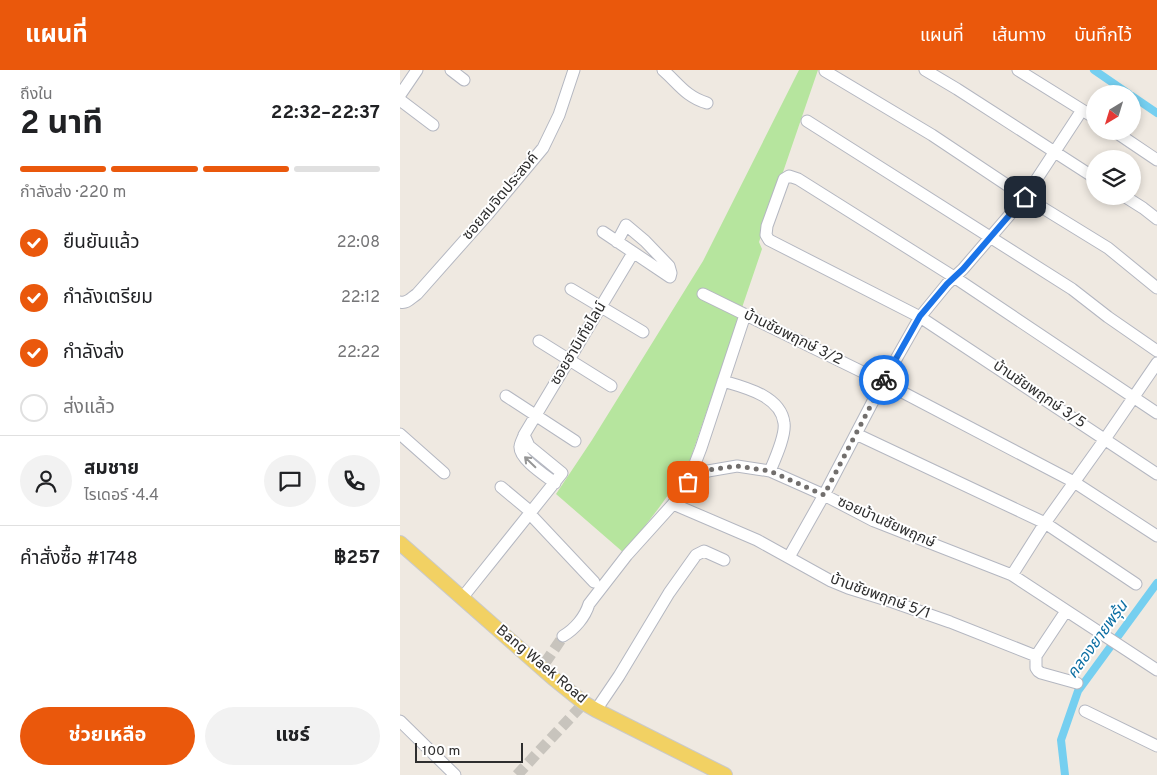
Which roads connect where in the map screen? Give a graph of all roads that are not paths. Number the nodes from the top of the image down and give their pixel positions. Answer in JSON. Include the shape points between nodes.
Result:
{"nodes":[{"id":1,"x":417,"y":70,"type":"edge"},
{"id":2,"x":451,"y":70,"type":"edge"},
{"id":3,"x":574,"y":70,"type":"edge"},
{"id":4,"x":662,"y":70,"type":"edge"},
{"id":5,"x":925,"y":70,"type":"edge"},
{"id":6,"x":1018,"y":70,"type":"edge"},
{"id":7,"x":825,"y":71,"type":"edge"},
{"id":8,"x":464,"y":80,"type":"dead end"},
{"id":9,"x":400,"y":95,"type":"edge"},
{"id":10,"x":400,"y":100,"type":"edge"},
{"id":11,"x":706,"y":103,"type":"dead end"},
{"id":12,"x":1082,"y":110,"type":"junction"},
{"id":13,"x":1086,"y":112,"type":"edge"},
{"id":14,"x":807,"y":121,"type":"dead end"},
{"id":15,"x":433,"y":125,"type":"dead end"},
{"id":16,"x":1127,"y":140,"type":"edge"},
{"id":17,"x":1054,"y":152,"type":"junction"},
{"id":18,"x":1157,"y":160,"type":"edge"},
{"id":19,"x":1086,"y":172,"type":"edge"},
{"id":20,"x":1025,"y":197,"type":"junction"},
{"id":21,"x":1138,"y":205,"type":"edge"},
{"id":22,"x":1157,"y":219,"type":"edge"},
{"id":23,"x":603,"y":232,"type":"dead end"},
{"id":24,"x":991,"y":237,"type":"junction"},
{"id":25,"x":617,"y":242,"type":"junction"},
{"id":26,"x":633,"y":253,"type":"junction"},
{"id":27,"x":954,"y":277,"type":"junction"},
{"id":28,"x":571,"y":288,"type":"dead end"},
{"id":29,"x":1157,"y":288,"type":"edge"},
{"id":30,"x":703,"y":294,"type":"dead end"},
{"id":31,"x":400,"y":302,"type":"edge"},
{"id":32,"x":601,"y":307,"type":"junction"},
{"id":33,"x":745,"y":315,"type":"junction"},
{"id":34,"x":920,"y":316,"type":"junction"},
{"id":35,"x":643,"y":332,"type":"dead end"},
{"id":36,"x":539,"y":341,"type":"dead end"},
{"id":37,"x":1157,"y":352,"type":"edge"},
{"id":38,"x":569,"y":360,"type":"junction"},
{"id":39,"x":1157,"y":363,"type":"edge"},
{"id":40,"x":723,"y":381,"type":"junction"},
{"id":41,"x":883,"y":382,"type":"junction"},
{"id":42,"x":611,"y":386,"type":"dead end"},
{"id":43,"x":506,"y":396,"type":"dead end"},
{"id":44,"x":1133,"y":398,"type":"junction"},
{"id":45,"x":1157,"y":414,"type":"edge"},
{"id":46,"x":536,"y":415,"type":"junction"},
{"id":47,"x":400,"y":434,"type":"edge"},
{"id":48,"x":856,"y":434,"type":"junction"},
{"id":49,"x":524,"y":435,"type":"junction"},
{"id":50,"x":1105,"y":439,"type":"junction"},
{"id":51,"x":575,"y":441,"type":"dead end"},
{"id":52,"x":770,"y":471,"type":"junction"},
{"id":53,"x":444,"y":473,"type":"dead end"},
{"id":54,"x":1157,"y":474,"type":"edge"},
{"id":55,"x":688,"y":482,"type":"junction"},
{"id":56,"x":1074,"y":482,"type":"junction"},
{"id":57,"x":555,"y":483,"type":"junction"},
{"id":58,"x":501,"y":487,"type":"dead end"},
{"id":59,"x":824,"y":495,"type":"junction"},
{"id":60,"x":673,"y":504,"type":"junction"},
{"id":61,"x":530,"y":513,"type":"junction"},
{"id":62,"x":1045,"y":523,"type":"junction"},
{"id":63,"x":1157,"y":536,"type":"edge"},
{"id":64,"x":400,"y":543,"type":"edge"},
{"id":65,"x":789,"y":557,"type":"junction"},
{"id":66,"x":724,"y":560,"type":"dead end"},
{"id":67,"x":1012,"y":575,"type":"junction"},
{"id":68,"x":594,"y":582,"type":"dead end"},
{"id":69,"x":1136,"y":584,"type":"dead end"},
{"id":70,"x":462,"y":598,"type":"junction"},
{"id":71,"x":1066,"y":611,"type":"junction"},
{"id":72,"x":563,"y":637,"type":"tunnel mouth"},
{"id":73,"x":1036,"y":662,"type":"junction"},
{"id":74,"x":1157,"y":670,"type":"edge"},
{"id":75,"x":1077,"y":683,"type":"dead end"},
{"id":76,"x":596,"y":710,"type":"junction"},
{"id":77,"x":1085,"y":711,"type":"dead end"},
{"id":78,"x":400,"y":721,"type":"edge"},
{"id":79,"x":1157,"y":746,"type":"edge"},
{"id":80,"x":455,"y":775,"type":"edge"},
{"id":81,"x":725,"y":775,"type":"edge"}],
"edges":[{"from":1,"to":9,"type":"street"},
{"from":2,"to":8,"type":"street"},
{"from":3,"to":31,"type":"street","name":"ซอยสมจิตประสงค์","via":[[559,115],[543,148],[417,294],[409,301]]},
{"from":4,"to":11,"type":"street","via":[[681,89]]},
{"from":5,"to":17,"type":"street"},
{"from":6,"to":12,"type":"street"},
{"from":7,"to":20,"type":"street","via":[[932,135]]},
{"from":10,"to":15,"type":"street"},
{"from":12,"to":13,"type":"street"},
{"from":12,"to":17,"type":"street"},
{"from":14,"to":24,"type":"street"},
{"from":16,"to":18,"type":"street"},
{"from":17,"to":19,"type":"street"},
{"from":17,"to":20,"type":"street"},
{"from":20,"to":24,"type":"street"},
{"from":20,"to":29,"type":"street","via":[[1108,248]]},
{"from":21,"to":22,"type":"street"},
{"from":23,"to":25,"type":"street"},
{"from":24,"to":27,"type":"street"},
{"from":24,"to":37,"type":"street","via":[[1075,291]]},
{"from":25,"to":26,"type":"street"},
{"from":25,"to":26,"type":"street","via":[[626,225],[669,266],[670,277]]},
{"from":26,"to":32,"type":"street","name":"ซอยฮาบิเทียไลน์"},
{"from":27,"to":34,"type":"street"},
{"from":27,"to":34,"type":"street","name":"บ้านชัยพฤกษ์ 3/5","via":[[798,179],[789,176],[784,179],[767,226],[769,240]]},
{"from":27,"to":44,"type":"street"},
{"from":28,"to":32,"type":"street"},
{"from":30,"to":33,"type":"street","name":"บ้านชัยพฤกษ์ 3/2"},
{"from":32,"to":35,"type":"street"},
{"from":32,"to":38,"type":"street","name":"ซอยฮาบิเทียไลน์"},
{"from":33,"to":40,"type":"street"},
{"from":33,"to":41,"type":"street","name":"บ้านชัยพฤกษ์ 3/2"},
{"from":34,"to":41,"type":"street"},
{"from":34,"to":50,"type":"street","name":"บ้านชัยพฤกษ์ 3/5"},
{"from":36,"to":38,"type":"street"},
{"from":38,"to":42,"type":"street"},
{"from":38,"to":46,"type":"street","name":"ซอยฮาบิเทียไลน์"},
{"from":39,"to":44,"type":"street"},
{"from":40,"to":52,"type":"street","via":[[768,398],[780,410],[784,423],[781,442]]},
{"from":40,"to":55,"type":"street"},
{"from":41,"to":48,"type":"street"},
{"from":41,"to":56,"type":"street","name":"บ้านชัยพฤกษ์ 3/2"},
{"from":43,"to":46,"type":"street"},
{"from":44,"to":45,"type":"street"},
{"from":44,"to":50,"type":"street"},
{"from":46,"to":49,"type":"street","name":"ซอยฮาบิเทียไลน์"},
{"from":46,"to":51,"type":"street"},
{"from":47,"to":53,"type":"street"},
{"from":48,"to":59,"type":"street"},
{"from":48,"to":62,"type":"street"},
{"from":57,"to":49,"type":"street","one_way":true,"via":[[521,453]]},
{"from":49,"to":57,"type":"street","via":[[529,446],[562,472]]},
{"from":50,"to":54,"type":"street","name":"บ้านชัยพฤกษ์ 3/5"},
{"from":50,"to":56,"type":"street"},
{"from":52,"to":55,"type":"street","name":"ซอยบ้านชัยพฤกษ์","via":[[737,466],[708,470]]},
{"from":52,"to":59,"type":"street","name":"ซอยบ้านชัยพฤกษ์"},
{"from":55,"to":60,"type":"street","name":"ซอยบ้านชัยพฤกษ์"},
{"from":56,"to":62,"type":"street"},
{"from":56,"to":63,"type":"street","name":"บ้านชัยพฤกษ์ 3/2"},
{"from":57,"to":61,"type":"street"},
{"from":58,"to":61,"type":"street"},
{"from":59,"to":65,"type":"street"},
{"from":59,"to":67,"type":"street","name":"ซอยบ้านชัยพฤกษ์","via":[[874,521]]},
{"from":60,"to":65,"type":"street","name":"บ้านชัยพฤกษ์ 5/1"},
{"from":60,"to":72,"type":"street","name":"ซอยบ้านชัยพฤกษ์","via":[[627,555],[572,631]]},
{"from":61,"to":68,"type":"street"},
{"from":61,"to":70,"type":"street"},
{"from":62,"to":67,"type":"street"},
{"from":62,"to":69,"type":"street"},
{"from":64,"to":70,"type":"main road","name":"Bang Waek Road"},
{"from":65,"to":73,"type":"street","name":"บ้านชัยพฤกษ์ 5/1","via":[[830,581],[950,622]]},
{"from":66,"to":76,"type":"street","via":[[704,551],[696,555]]},
{"from":67,"to":71,"type":"street","name":"ซอยบ้านชัยพฤกษ์"},
{"from":70,"to":76,"type":"main road","name":"Bang Waek Road"},
{"from":71,"to":73,"type":"street"},
{"from":71,"to":74,"type":"street","name":"ซอยบ้านชัยพฤกษ์"},
{"from":73,"to":75,"type":"street","name":"บ้านชัยพฤกษ์ 5/1","via":[[1041,674]]},
{"from":76,"to":81,"type":"main road","name":"Bang Waek Road"},
{"from":77,"to":79,"type":"street"},
{"from":78,"to":80,"type":"street"}]}
